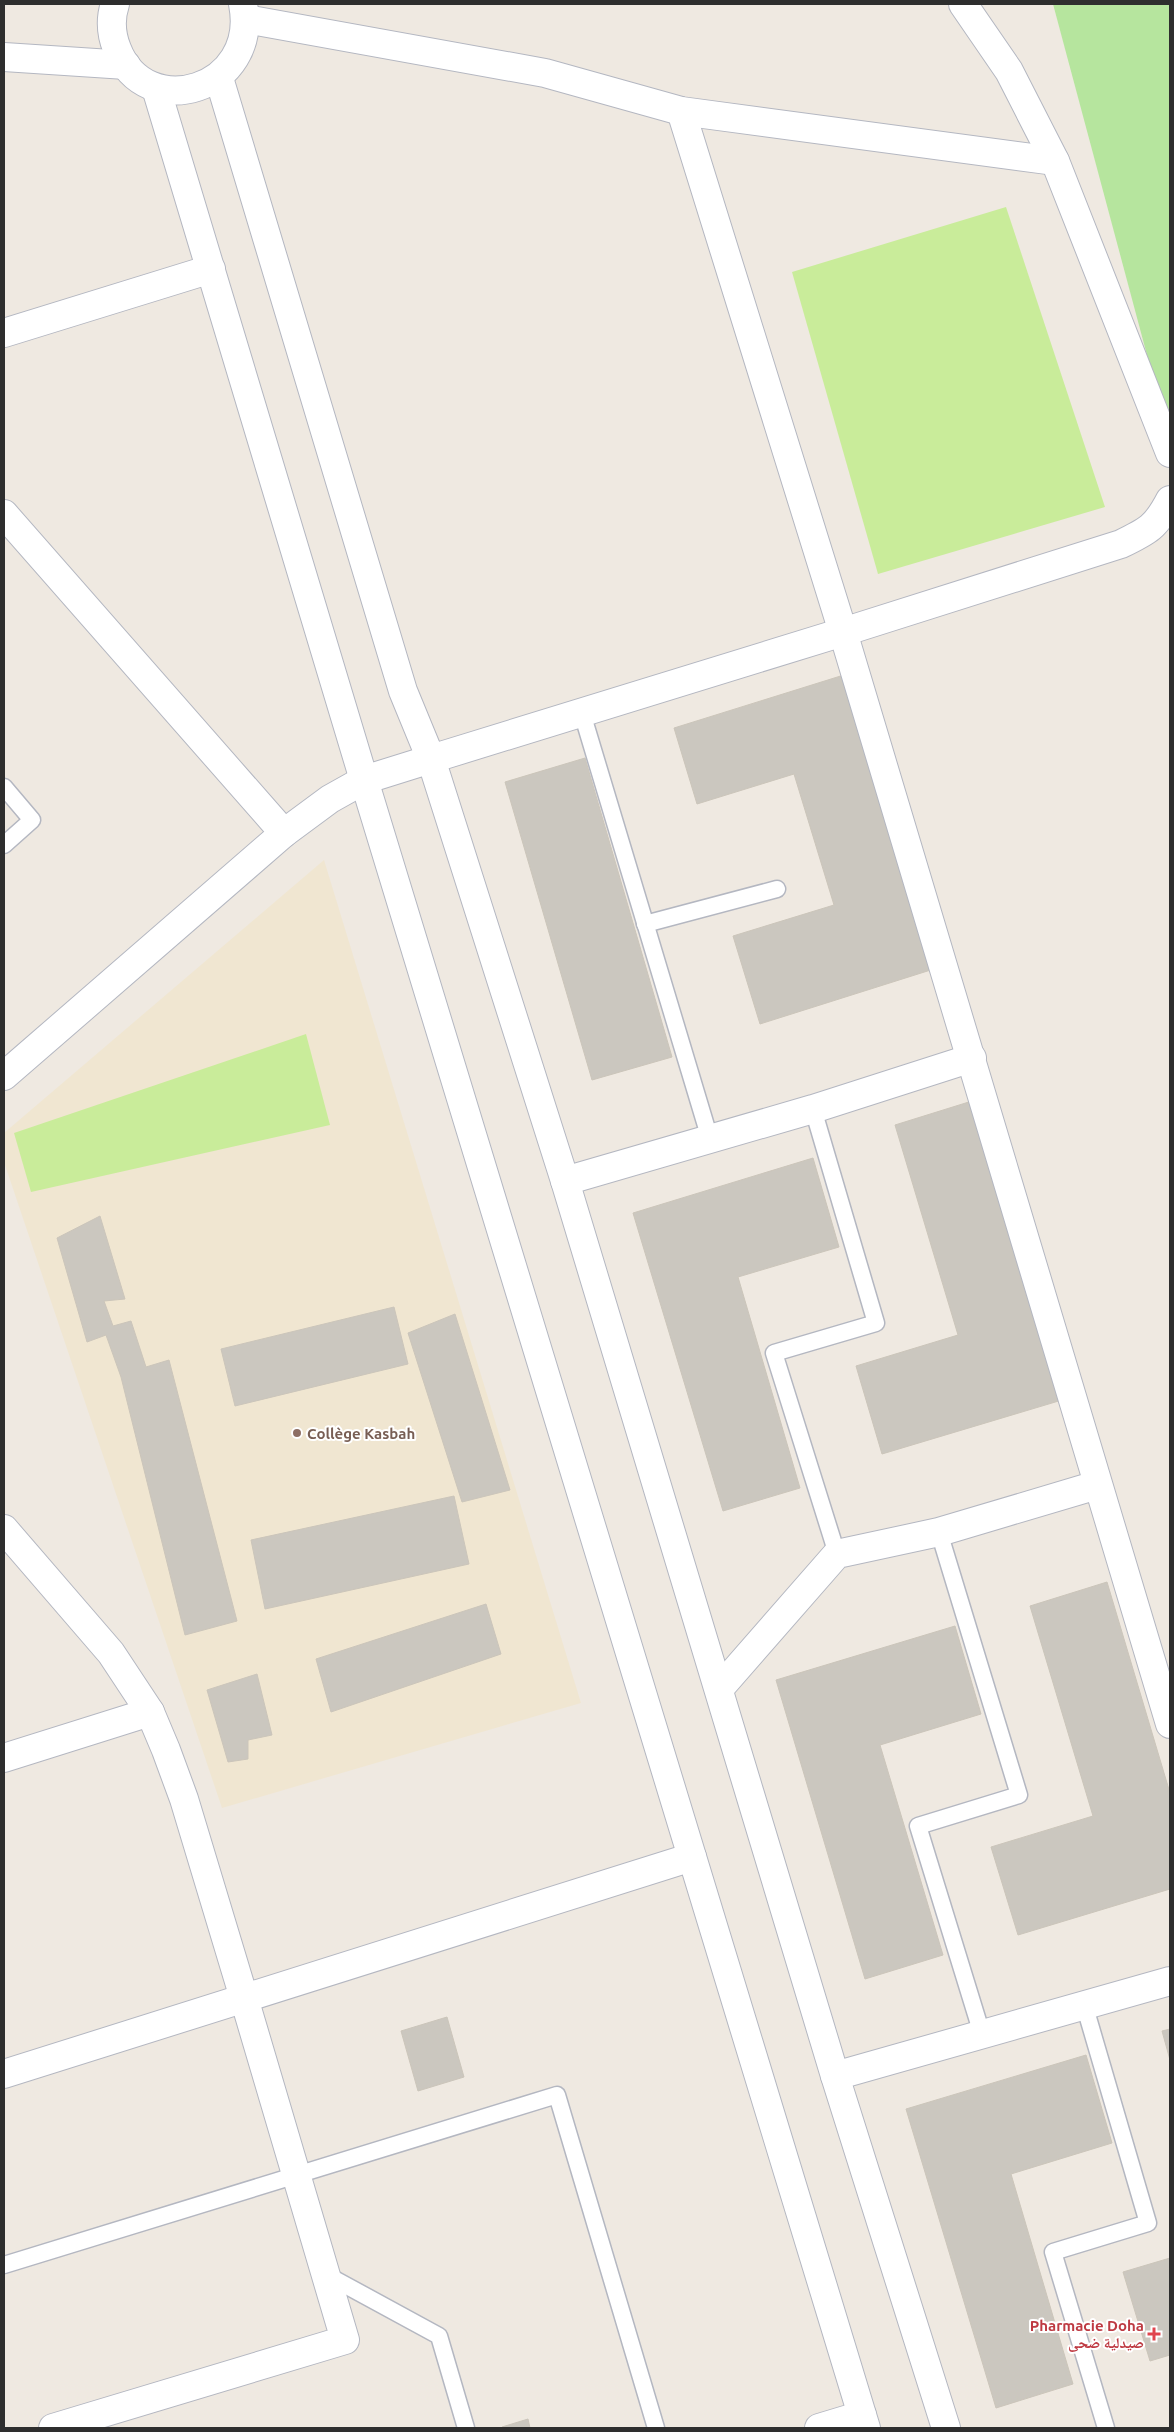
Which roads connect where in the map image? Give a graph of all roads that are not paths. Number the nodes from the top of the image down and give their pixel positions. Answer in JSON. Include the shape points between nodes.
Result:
{"nodes":[{"id":1,"x":115,"y":4,"type":"edge"},
{"id":2,"x":963,"y":4,"type":"edge"},
{"id":3,"x":245,"y":11,"type":"edge"},
{"id":4,"x":4,"y":57,"type":"edge"},
{"id":5,"x":126,"y":65,"type":"junction"},
{"id":6,"x":219,"y":78,"type":"junction"},
{"id":7,"x":156,"y":88,"type":"junction"},
{"id":8,"x":681,"y":111,"type":"junction"},
{"id":9,"x":1055,"y":160,"type":"junction"},
{"id":10,"x":211,"y":269,"type":"junction"},
{"id":11,"x":4,"y":333,"type":"edge"},
{"id":12,"x":1170,"y":453,"type":"edge"},
{"id":13,"x":1170,"y":500,"type":"edge"},
{"id":14,"x":4,"y":514,"type":"edge"},
{"id":15,"x":843,"y":632,"type":"junction"},
{"id":16,"x":582,"y":713,"type":"junction"},
{"id":17,"x":431,"y":759,"type":"junction"},
{"id":18,"x":364,"y":780,"type":"junction"},
{"id":19,"x":4,"y":787,"type":"edge"},
{"id":20,"x":284,"y":833,"type":"junction"},
{"id":21,"x":4,"y":845,"type":"edge"},
{"id":22,"x":777,"y":889,"type":"dead end"},
{"id":23,"x":645,"y":924,"type":"junction"},
{"id":24,"x":972,"y":1058,"type":"junction"},
{"id":25,"x":4,"y":1076,"type":"edge"},
{"id":26,"x":813,"y":1109,"type":"junction"},
{"id":27,"x":710,"y":1139,"type":"junction"},
{"id":28,"x":565,"y":1181,"type":"junction"},
{"id":29,"x":1097,"y":1485,"type":"junction"},
{"id":30,"x":4,"y":1529,"type":"edge"},
{"id":31,"x":940,"y":1532,"type":"junction"},
{"id":32,"x":837,"y":1554,"type":"junction"},
{"id":33,"x":719,"y":1689,"type":"junction"},
{"id":34,"x":150,"y":1712,"type":"junction"},
{"id":35,"x":1170,"y":1724,"type":"edge"},
{"id":36,"x":4,"y":1758,"type":"edge"},
{"id":37,"x":692,"y":1857,"type":"junction"},
{"id":38,"x":1170,"y":1981,"type":"edge"},
{"id":39,"x":244,"y":1998,"type":"junction"},
{"id":40,"x":1084,"y":2004,"type":"junction"},
{"id":41,"x":982,"y":2034,"type":"junction"},
{"id":42,"x":4,"y":2074,"type":"edge"},
{"id":43,"x":836,"y":2076,"type":"junction"},
{"id":44,"x":295,"y":2176,"type":"junction"},
{"id":45,"x":4,"y":2266,"type":"edge"},
{"id":46,"x":325,"y":2274,"type":"junction"},
{"id":47,"x":114,"y":2420,"type":"edge"},
{"id":48,"x":864,"y":2422,"type":"edge"},
{"id":49,"x":53,"y":2428,"type":"edge"},
{"id":50,"x":466,"y":2428,"type":"edge"},
{"id":51,"x":656,"y":2428,"type":"edge"},
{"id":52,"x":819,"y":2428,"type":"edge"},
{"id":53,"x":946,"y":2428,"type":"edge"},
{"id":54,"x":1106,"y":2428,"type":"edge"}],
"edges":[{"from":1,"to":5,"type":"street","via":[[113,38]]},
{"from":2,"to":9,"type":"street","via":[[1009,71]]},
{"from":3,"to":6,"type":"street","via":[[243,43]]},
{"from":3,"to":8,"type":"street","via":[[545,73]]},
{"from":4,"to":5,"type":"street"},
{"from":5,"to":7,"type":"street","via":[[136,76]]},
{"from":6,"to":7,"type":"street","via":[[188,89]]},
{"from":6,"to":17,"type":"street","via":[[403,691]]},
{"from":7,"to":10,"type":"street"},
{"from":8,"to":9,"type":"street"},
{"from":8,"to":15,"type":"street"},
{"from":9,"to":12,"type":"street"},
{"from":10,"to":11,"type":"street"},
{"from":10,"to":18,"type":"street"},
{"from":13,"to":15,"type":"street","via":[[1161,517],[1146,532],[1121,544]]},
{"from":14,"to":20,"type":"street"},
{"from":15,"to":16,"type":"street"},
{"from":15,"to":24,"type":"street"},
{"from":16,"to":17,"type":"street"},
{"from":16,"to":23,"type":"lane"},
{"from":17,"to":18,"type":"street"},
{"from":17,"to":28,"type":"street"},
{"from":18,"to":20,"type":"street","via":[[330,799]]},
{"from":18,"to":37,"type":"street"},
{"from":19,"to":21,"type":"lane","via":[[32,820]]},
{"from":20,"to":25,"type":"street"},
{"from":22,"to":23,"type":"lane"},
{"from":23,"to":27,"type":"lane"},
{"from":24,"to":26,"type":"street"},
{"from":24,"to":29,"type":"street"},
{"from":26,"to":27,"type":"street"},
{"from":26,"to":32,"type":"lane","via":[[876,1323],[774,1352]]},
{"from":27,"to":28,"type":"street"},
{"from":28,"to":33,"type":"street"},
{"from":29,"to":31,"type":"street"},
{"from":29,"to":35,"type":"street"},
{"from":30,"to":34,"type":"street","via":[[110,1653]]},
{"from":31,"to":32,"type":"street"},
{"from":31,"to":41,"type":"lane","via":[[1019,1795],[918,1826]]},
{"from":32,"to":33,"type":"street"},
{"from":33,"to":43,"type":"street"},
{"from":34,"to":36,"type":"street"},
{"from":34,"to":39,"type":"street","via":[[184,1799]]},
{"from":37,"to":39,"type":"street"},
{"from":37,"to":48,"type":"street"},
{"from":38,"to":40,"type":"street"},
{"from":39,"to":42,"type":"street"},
{"from":39,"to":44,"type":"street"},
{"from":40,"to":41,"type":"street"},
{"from":40,"to":54,"type":"lane","via":[[1148,2223],[1053,2252]]},
{"from":41,"to":43,"type":"street"},
{"from":43,"to":53,"type":"street"},
{"from":44,"to":45,"type":"lane"},
{"from":44,"to":46,"type":"street"},
{"from":44,"to":51,"type":"lane","via":[[557,2095]]},
{"from":46,"to":47,"type":"street","via":[[345,2340]]},
{"from":46,"to":50,"type":"lane","via":[[439,2336]]},
{"from":47,"to":49,"type":"street"},
{"from":48,"to":52,"type":"street"}]}
